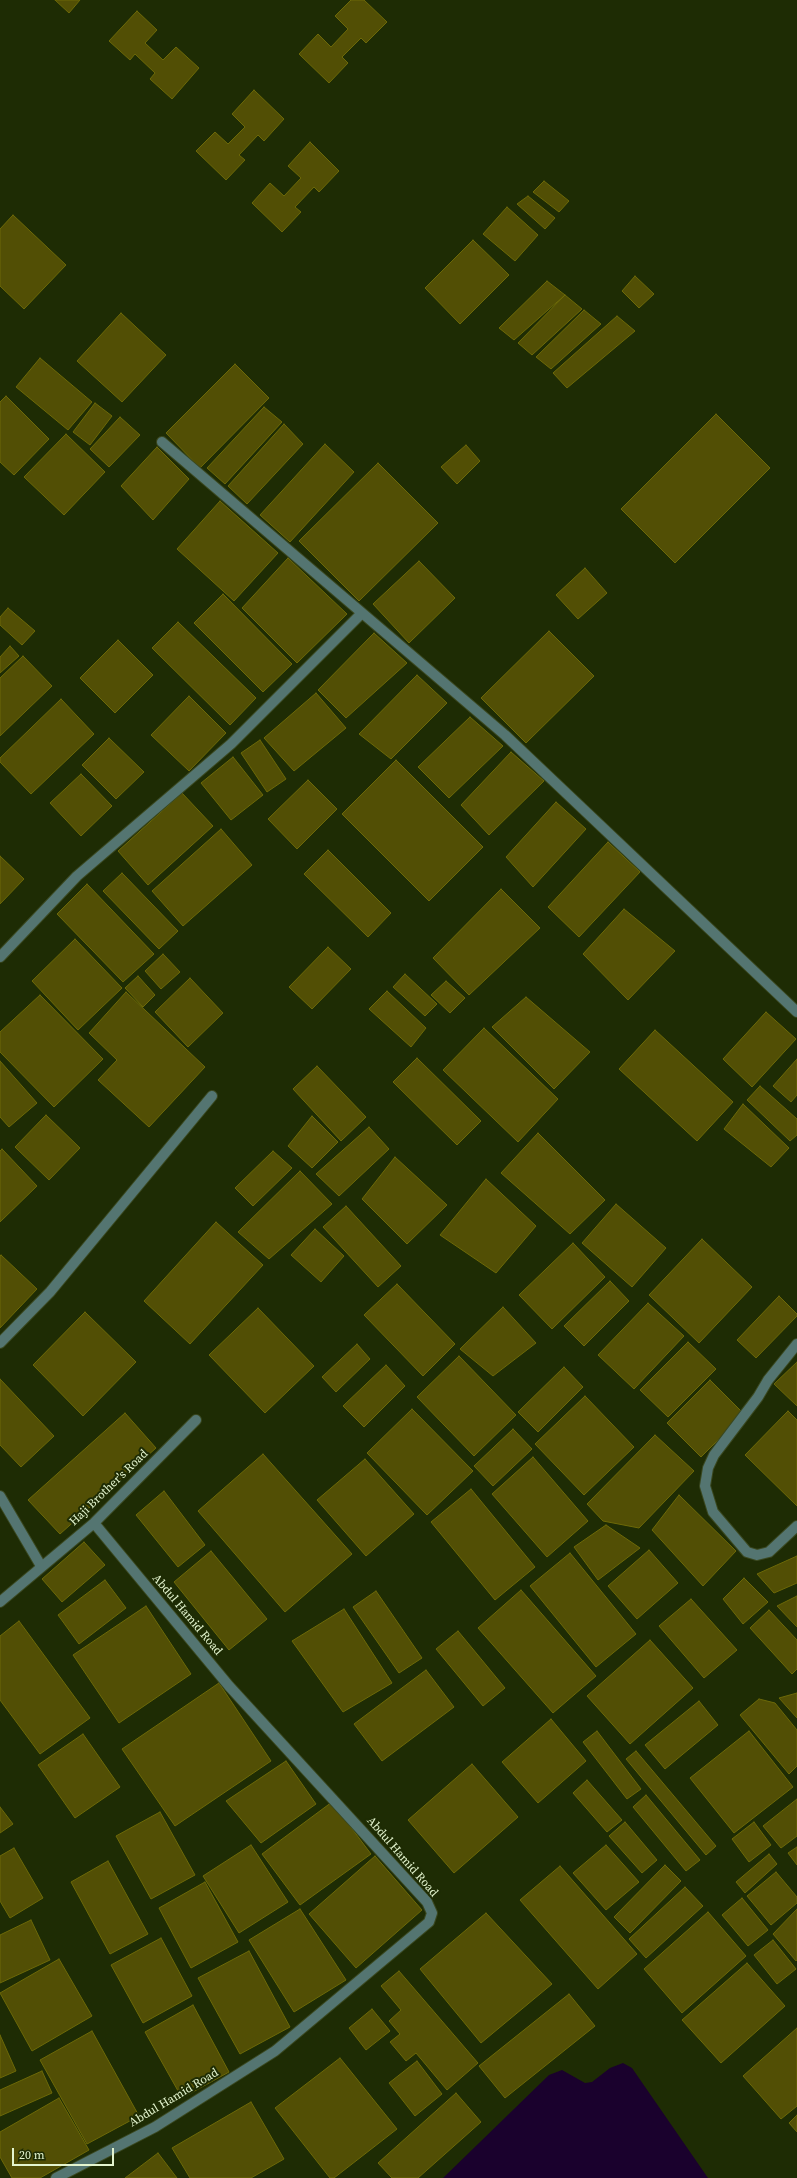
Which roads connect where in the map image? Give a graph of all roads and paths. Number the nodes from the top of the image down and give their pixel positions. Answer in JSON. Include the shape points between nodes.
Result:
{"nodes":[{"id":1,"x":162,"y":442,"type":"dead end"},
{"id":2,"x":362,"y":614,"type":"junction"},
{"id":3,"x":0,"y":958,"type":"edge"},
{"id":4,"x":797,"y":1012,"type":"edge"},
{"id":5,"x":212,"y":1096,"type":"dead end"},
{"id":6,"x":0,"y":1343,"type":"edge"},
{"id":7,"x":797,"y":1344,"type":"edge"},
{"id":8,"x":196,"y":1420,"type":"dead end"},
{"id":9,"x":0,"y":1496,"type":"edge"},
{"id":10,"x":94,"y":1523,"type":"junction"},
{"id":11,"x":797,"y":1526,"type":"edge"},
{"id":12,"x":41,"y":1566,"type":"junction"},
{"id":13,"x":0,"y":1602,"type":"edge"},
{"id":14,"x":56,"y":2178,"type":"edge"}],
"edges":[{"from":1,"to":2,"type":"street"},
{"from":2,"to":3,"type":"street","via":[[231,744],[77,876]]},
{"from":2,"to":4,"type":"street","via":[[505,735]]},
{"from":5,"to":6,"type":"street","via":[[50,1292]]},
{"from":7,"to":11,"type":"street","via":[[714,1455],[708,1468],[705,1486],[713,1512],[747,1552],[757,1555],[769,1552]]},
{"from":8,"to":10,"type":"street","name":"Haji Brother's Road"},
{"from":9,"to":12,"type":"street"},
{"from":10,"to":12,"type":"street","name":"Haji Brother's Road"},
{"from":10,"to":14,"type":"street","name":"Abdul Hamid Road","via":[[229,1686],[427,1902],[432,1913],[429,1922],[275,2051],[155,2127]]},
{"from":12,"to":13,"type":"street","name":"Haji Brother's Road"}]}
